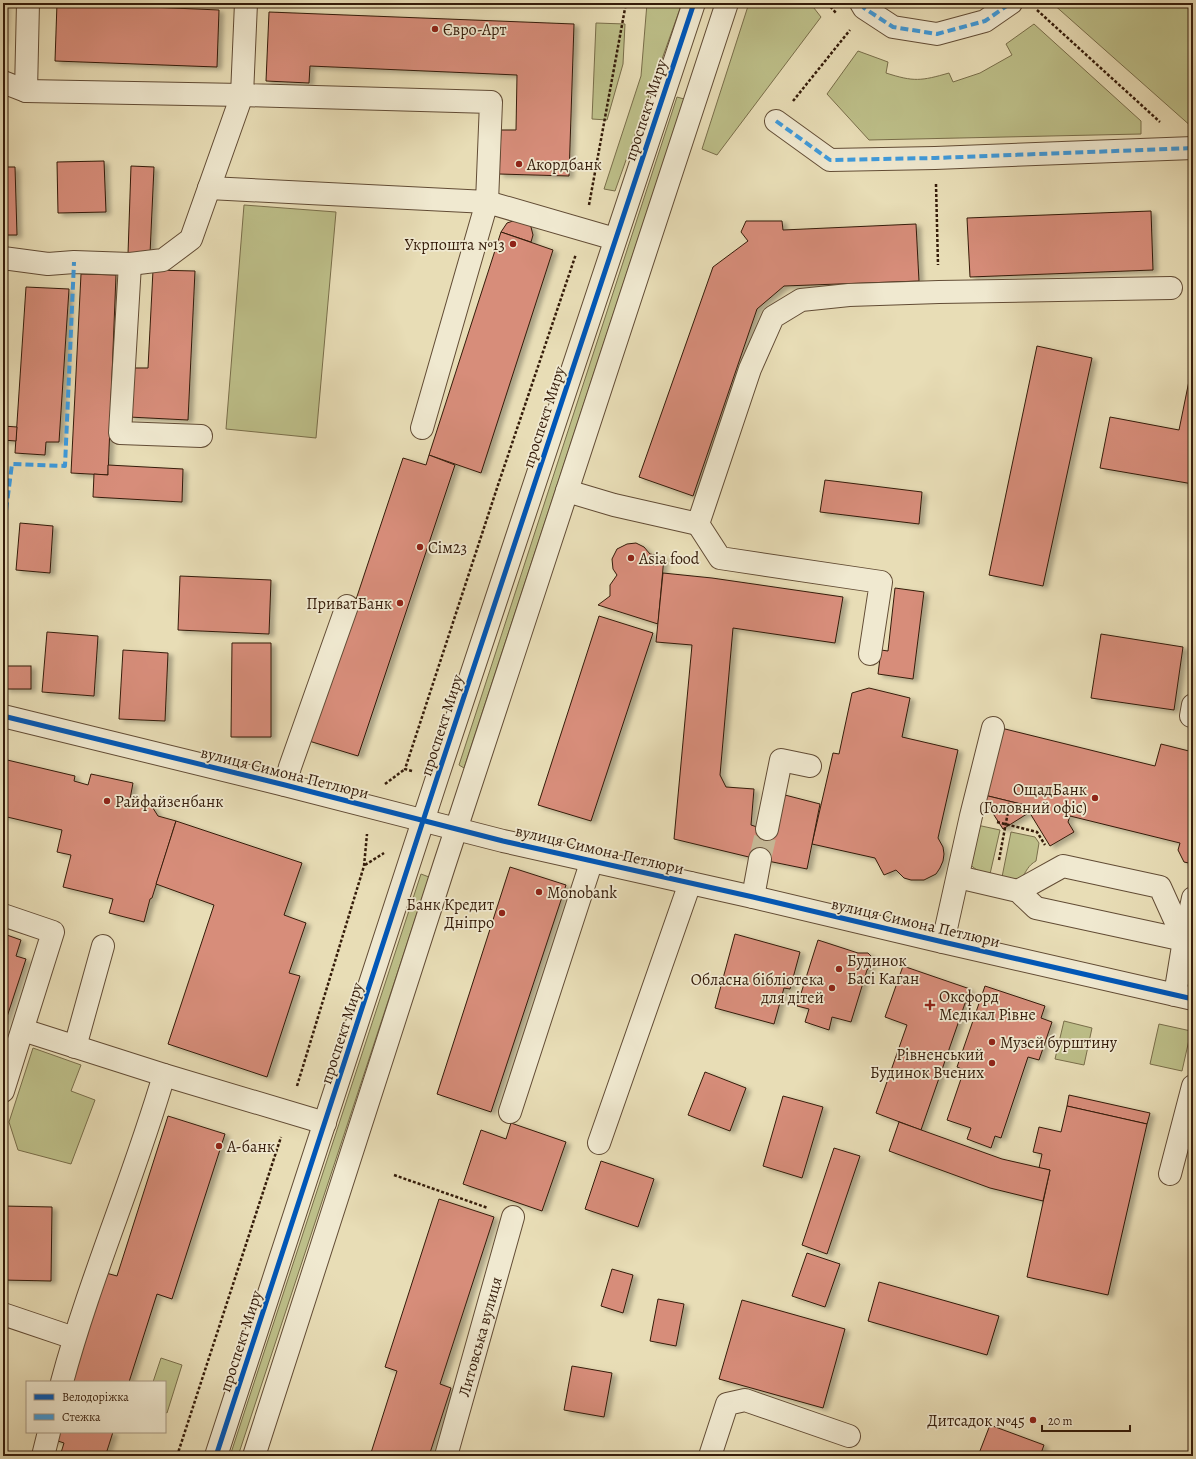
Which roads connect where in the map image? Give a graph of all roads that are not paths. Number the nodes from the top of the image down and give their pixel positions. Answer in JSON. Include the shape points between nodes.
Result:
{"nodes":[{"id":1,"x":28,"y":3,"type":"edge"},
{"id":2,"x":246,"y":3,"type":"edge"},
{"id":3,"x":694,"y":3,"type":"edge"},
{"id":4,"x":727,"y":3,"type":"edge"},
{"id":5,"x":1011,"y":3,"type":"edge"},
{"id":6,"x":862,"y":5,"type":"edge"},
{"id":7,"x":3,"y":82,"type":"edge"},
{"id":8,"x":26,"y":91,"type":"junction"},
{"id":9,"x":242,"y":95,"type":"junction"},
{"id":10,"x":776,"y":121,"type":"road end"},
{"id":11,"x":1191,"y":148,"type":"edge"},
{"id":12,"x":209,"y":188,"type":"junction"},
{"id":13,"x":487,"y":202,"type":"junction"},
{"id":14,"x":616,"y":239,"type":"junction"},
{"id":15,"x":3,"y":258,"type":"edge"},
{"id":16,"x":130,"y":264,"type":"junction"},
{"id":17,"x":1171,"y":288,"type":"dead end"},
{"id":18,"x":422,"y":428,"type":"dead end"},
{"id":19,"x":201,"y":436,"type":"dead end"},
{"id":20,"x":567,"y":491,"type":"junction"},
{"id":21,"x":698,"y":524,"type":"junction"},
{"id":22,"x":347,"y":606,"type":"dead end"},
{"id":23,"x":870,"y":654,"type":"dead end"},
{"id":24,"x":3,"y":716,"type":"edge"},
{"id":25,"x":993,"y":728,"type":"dead end"},
{"id":26,"x":810,"y":766,"type":"dead end"},
{"id":27,"x":285,"y":785,"type":"junction"},
{"id":28,"x":424,"y":820,"type":"junction"},
{"id":29,"x":456,"y":828,"type":"junction"},
{"id":30,"x":766,"y":829,"type":"tunnel mouth"},
{"id":31,"x":760,"y":859,"type":"tunnel mouth"},
{"id":32,"x":592,"y":860,"type":"junction"},
{"id":33,"x":958,"y":877,"type":"junction"},
{"id":34,"x":690,"y":883,"type":"junction"},
{"id":35,"x":1018,"y":890,"type":"junction"},
{"id":36,"x":753,"y":897,"type":"junction"},
{"id":37,"x":1193,"y":898,"type":"edge"},
{"id":38,"x":3,"y":915,"type":"edge"},
{"id":39,"x":1184,"y":940,"type":"junction"},
{"id":40,"x":943,"y":942,"type":"junction"},
{"id":41,"x":103,"y":946,"type":"dead end"},
{"id":42,"x":1184,"y":997,"type":"edge"},
{"id":43,"x":22,"y":1030,"type":"junction"},
{"id":44,"x":75,"y":1047,"type":"junction"},
{"id":45,"x":164,"y":1075,"type":"junction"},
{"id":46,"x":1193,"y":1086,"type":"edge"},
{"id":47,"x":3,"y":1091,"type":"edge"},
{"id":48,"x":510,"y":1112,"type":"dead end"},
{"id":49,"x":325,"y":1123,"type":"junction"},
{"id":50,"x":599,"y":1142,"type":"dead end"},
{"id":51,"x":1170,"y":1174,"type":"dead end"},
{"id":52,"x":513,"y":1217,"type":"road end"},
{"id":53,"x":3,"y":1314,"type":"edge"},
{"id":54,"x":74,"y":1338,"type":"junction"},
{"id":55,"x":62,"y":1381,"type":"edge"},
{"id":56,"x":49,"y":1433,"type":"edge"},
{"id":57,"x":849,"y":1436,"type":"dead end"},
{"id":58,"x":43,"y":1456,"type":"edge"},
{"id":59,"x":216,"y":1456,"type":"edge"},
{"id":60,"x":254,"y":1456,"type":"edge"},
{"id":61,"x":446,"y":1456,"type":"edge"},
{"id":62,"x":710,"y":1456,"type":"edge"}],
"edges":[{"from":1,"to":8,"type":"street"},
{"from":2,"to":9,"type":"street"},
{"from":3,"to":14,"type":"street","name":"проспект Миру"},
{"from":4,"to":20,"type":"street"},
{"from":5,"to":6,"type":"street","via":[[985,21],[937,34],[893,28]]},
{"from":7,"to":8,"type":"street"},
{"from":8,"to":9,"type":"street"},
{"from":9,"to":12,"type":"street"},
{"from":9,"to":13,"type":"street","via":[[491,102]]},
{"from":10,"to":11,"type":"street","via":[[830,160]]},
{"from":12,"to":13,"type":"street"},
{"from":12,"to":16,"type":"street","via":[[192,239],[163,260]]},
{"from":13,"to":14,"type":"street"},
{"from":13,"to":18,"type":"street"},
{"from":14,"to":28,"type":"street","name":"проспект Миру"},
{"from":15,"to":16,"type":"street","via":[[48,264]]},
{"from":16,"to":19,"type":"street","via":[[120,433]]},
{"from":17,"to":21,"type":"street","via":[[939,292],[849,295],[801,300],[773,317],[750,369]]},
{"from":20,"to":21,"type":"street","via":[[614,505]]},
{"from":20,"to":29,"type":"street"},
{"from":21,"to":23,"type":"street","via":[[720,558],[881,582]]},
{"from":22,"to":27,"type":"street"},
{"from":24,"to":27,"type":"street","name":"вулиця Симона Петлюри"},
{"from":25,"to":33,"type":"street"},
{"from":26,"to":30,"type":"street","via":[[781,760]]},
{"from":27,"to":28,"type":"street","name":"вулиця Симона Петлюри"},
{"from":28,"to":29,"type":"street","name":"вулиця Симона Петлюри"},
{"from":28,"to":49,"type":"street","name":"проспект Миру"},
{"from":29,"to":32,"type":"street","name":"вулиця Симона Петлюри"},
{"from":29,"to":60,"type":"street"},
{"from":31,"to":36,"type":"street"},
{"from":32,"to":34,"type":"street","name":"вулиця Симона Петлюри"},
{"from":32,"to":48,"type":"street"},
{"from":33,"to":35,"type":"street"},
{"from":33,"to":40,"type":"street"},
{"from":34,"to":36,"type":"street","name":"вулиця Симона Петлюри"},
{"from":34,"to":50,"type":"street"},
{"from":35,"to":39,"type":"street","via":[[1036,908]]},
{"from":35,"to":39,"type":"street","via":[[1063,866],[1160,887]]},
{"from":36,"to":40,"type":"street","name":"вулиця Симона Петлюри"},
{"from":37,"to":39,"type":"street"},
{"from":38,"to":43,"type":"street","via":[[53,932]]},
{"from":39,"to":42,"type":"street"},
{"from":40,"to":42,"type":"street","name":"вулиця Симона Петлюри"},
{"from":41,"to":44,"type":"street"},
{"from":43,"to":44,"type":"street"},
{"from":43,"to":47,"type":"street"},
{"from":44,"to":45,"type":"street"},
{"from":45,"to":49,"type":"street"},
{"from":45,"to":54,"type":"street"},
{"from":46,"to":51,"type":"street"},
{"from":49,"to":59,"type":"street","name":"проспект Миру"},
{"from":52,"to":61,"type":"street","name":"Литовська вулиця"},
{"from":53,"to":54,"type":"street"},
{"from":54,"to":55,"type":"street"},
{"from":56,"to":58,"type":"street"},
{"from":57,"to":62,"type":"street","via":[[745,1400],[726,1404]]}]}
